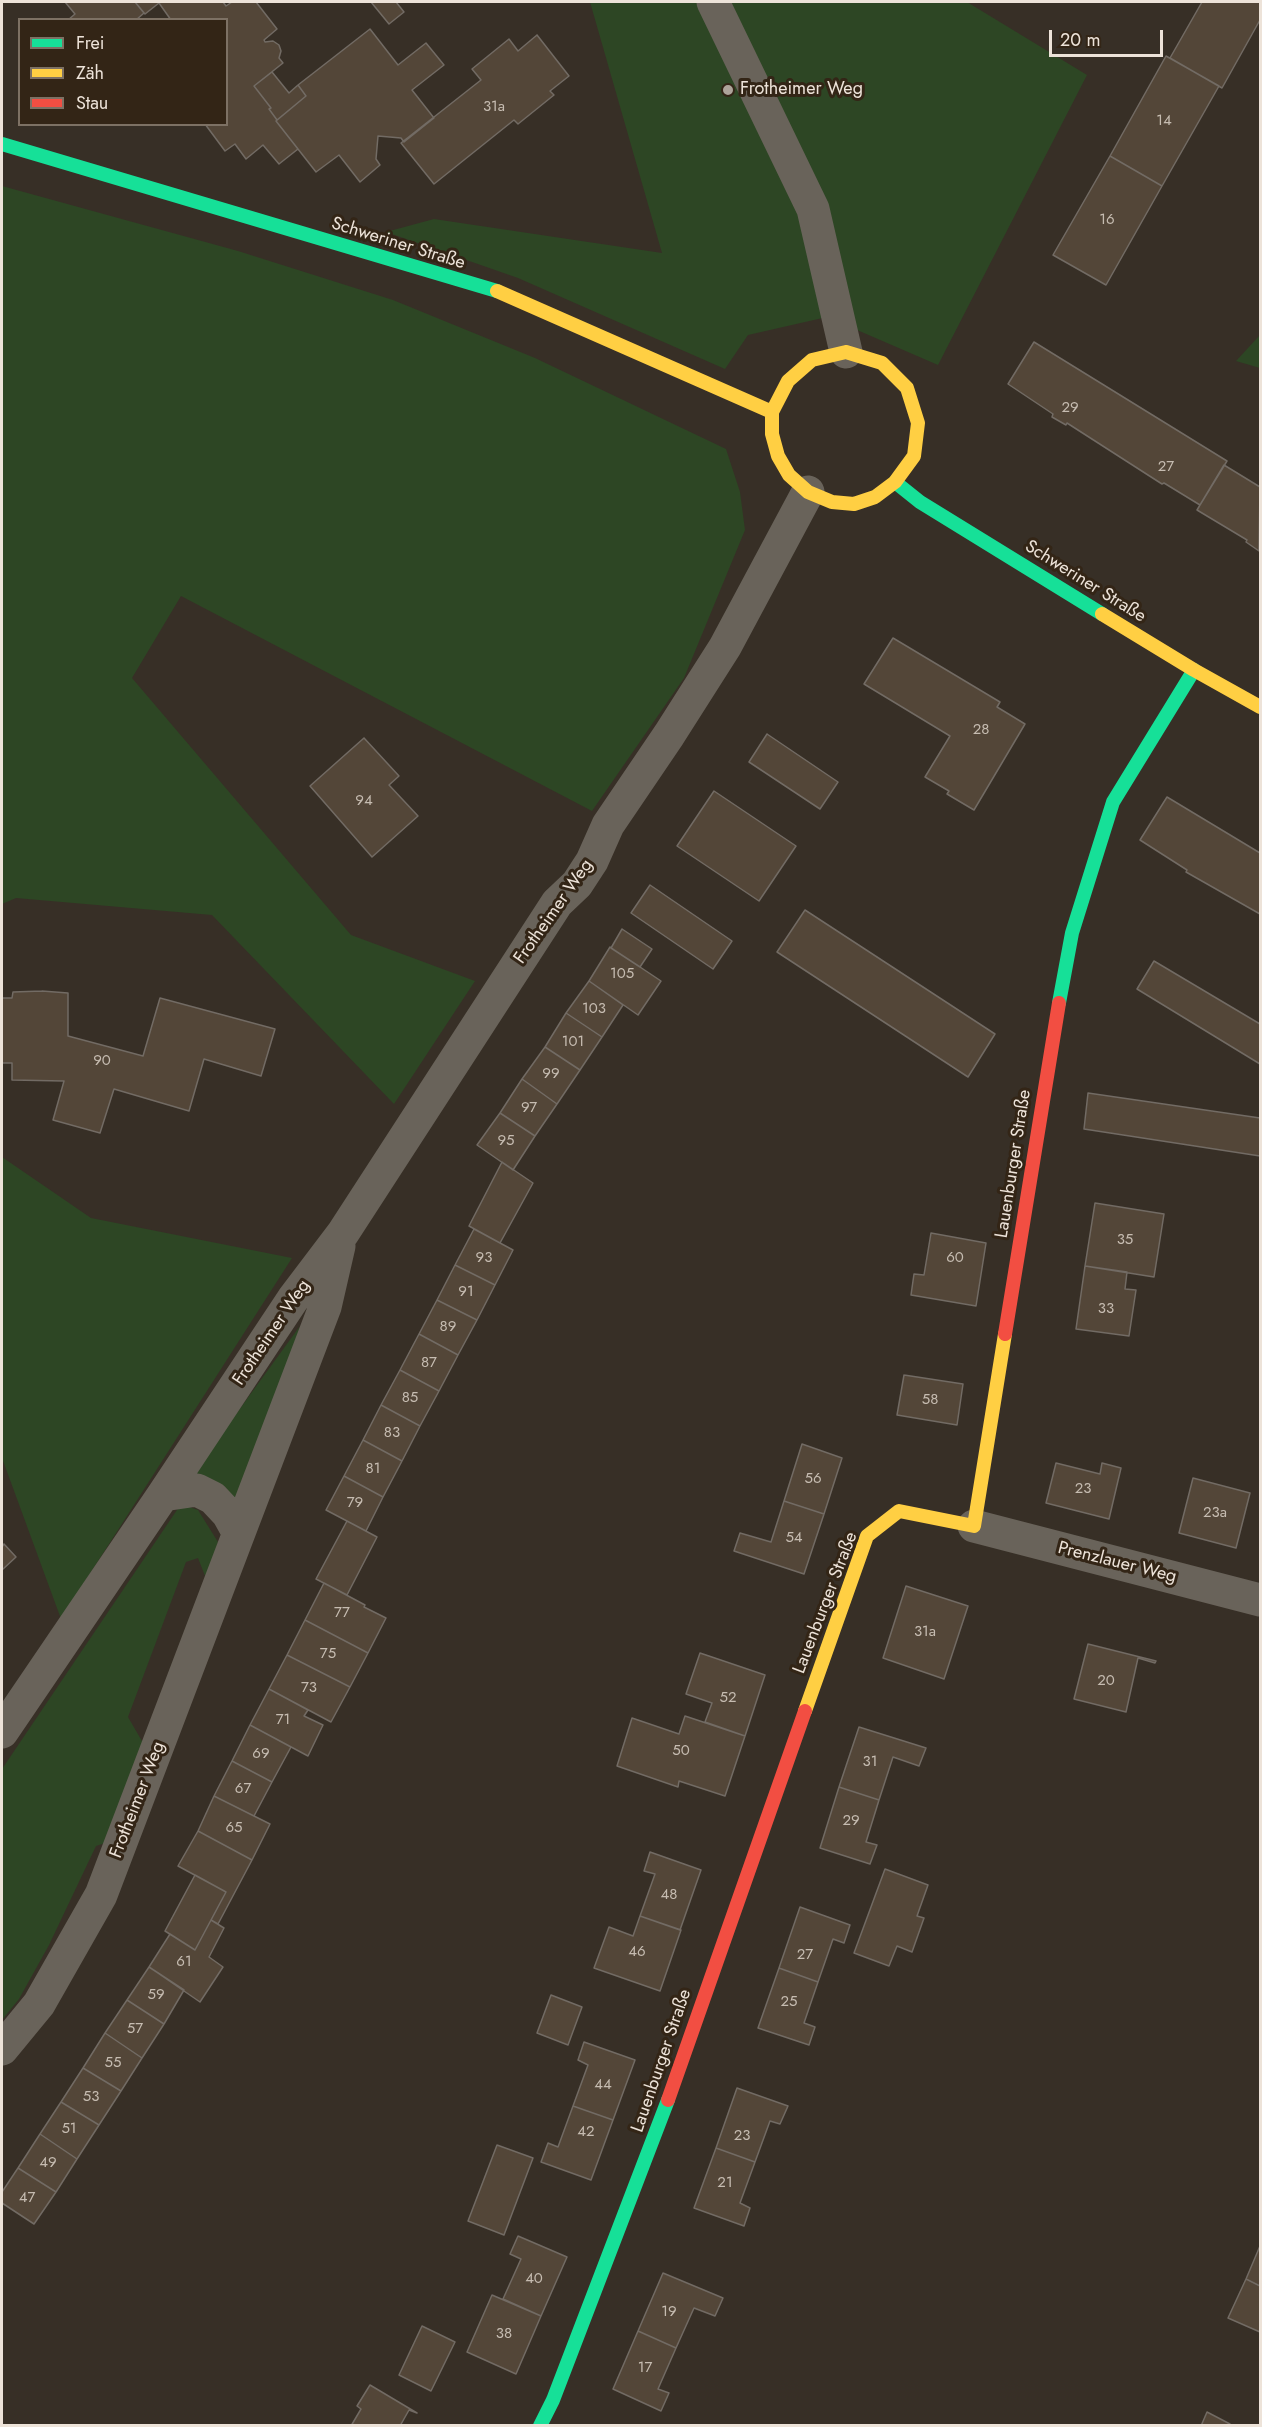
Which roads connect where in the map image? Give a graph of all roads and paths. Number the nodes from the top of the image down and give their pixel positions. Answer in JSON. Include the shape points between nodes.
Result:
{"nodes":[{"id":1,"x":713,"y":2,"type":"edge"},
{"id":2,"x":2,"y":144,"type":"edge"},
{"id":3,"x":846,"y":352,"type":"junction"},
{"id":4,"x":772,"y":412,"type":"junction"},
{"id":5,"x":895,"y":482,"type":"junction"},
{"id":6,"x":808,"y":492,"type":"junction"},
{"id":7,"x":1194,"y":670,"type":"junction"},
{"id":8,"x":1260,"y":707,"type":"edge"},
{"id":9,"x":342,"y":1233,"type":"junction"},
{"id":10,"x":163,"y":1495,"type":"junction"},
{"id":11,"x":974,"y":1526,"type":"junction"},
{"id":12,"x":238,"y":1532,"type":"junction"},
{"id":13,"x":1260,"y":1600,"type":"edge"},
{"id":14,"x":2,"y":1732,"type":"edge"},
{"id":15,"x":2,"y":2049,"type":"edge"},
{"id":16,"x":540,"y":2426,"type":"edge"}],
"edges":[{"from":1,"to":3,"type":"street","via":[[813,209]]},
{"from":2,"to":4,"type":"street","name":"Schweriner Straße","via":[[509,295]]},
{"from":3,"to":4,"type":"street","via":[[812,360],[788,381]]},
{"from":3,"to":5,"type":"street","via":[[882,363],[907,388],[918,423],[914,456]]},
{"from":4,"to":6,"type":"street","via":[[778,456],[789,475]]},
{"from":5,"to":6,"type":"street","via":[[875,497],[854,504],[832,502]]},
{"from":5,"to":7,"type":"street","name":"Schweriner Straße","via":[[920,502]]},
{"from":6,"to":9,"type":"street","name":"Frotheimer Weg","via":[[725,647],[608,825],[592,861],[577,884],[557,903]]},
{"from":7,"to":8,"type":"street","name":"Schweriner Straße"},
{"from":7,"to":11,"type":"street","name":"Lauenburger Straße","via":[[1113,802],[1072,933]]},
{"from":9,"to":10,"type":"street","name":"Frotheimer Weg","via":[[293,1299]]},
{"from":9,"to":12,"type":"street","name":"Frotheimer Weg","via":[[325,1307]]},
{"from":10,"to":12,"type":"street","via":[[197,1490],[213,1498]]},
{"from":10,"to":14,"type":"street","name":"Frotheimer Weg"},
{"from":11,"to":13,"type":"street","name":"Prenzlauer Weg"},
{"from":11,"to":16,"type":"street","name":"Lauenburger Straße","via":[[899,1511],[867,1536],[655,2136],[554,2400]]},
{"from":12,"to":15,"type":"street","name":"Frotheimer Weg","via":[[101,1895],[39,2004]]}]}
